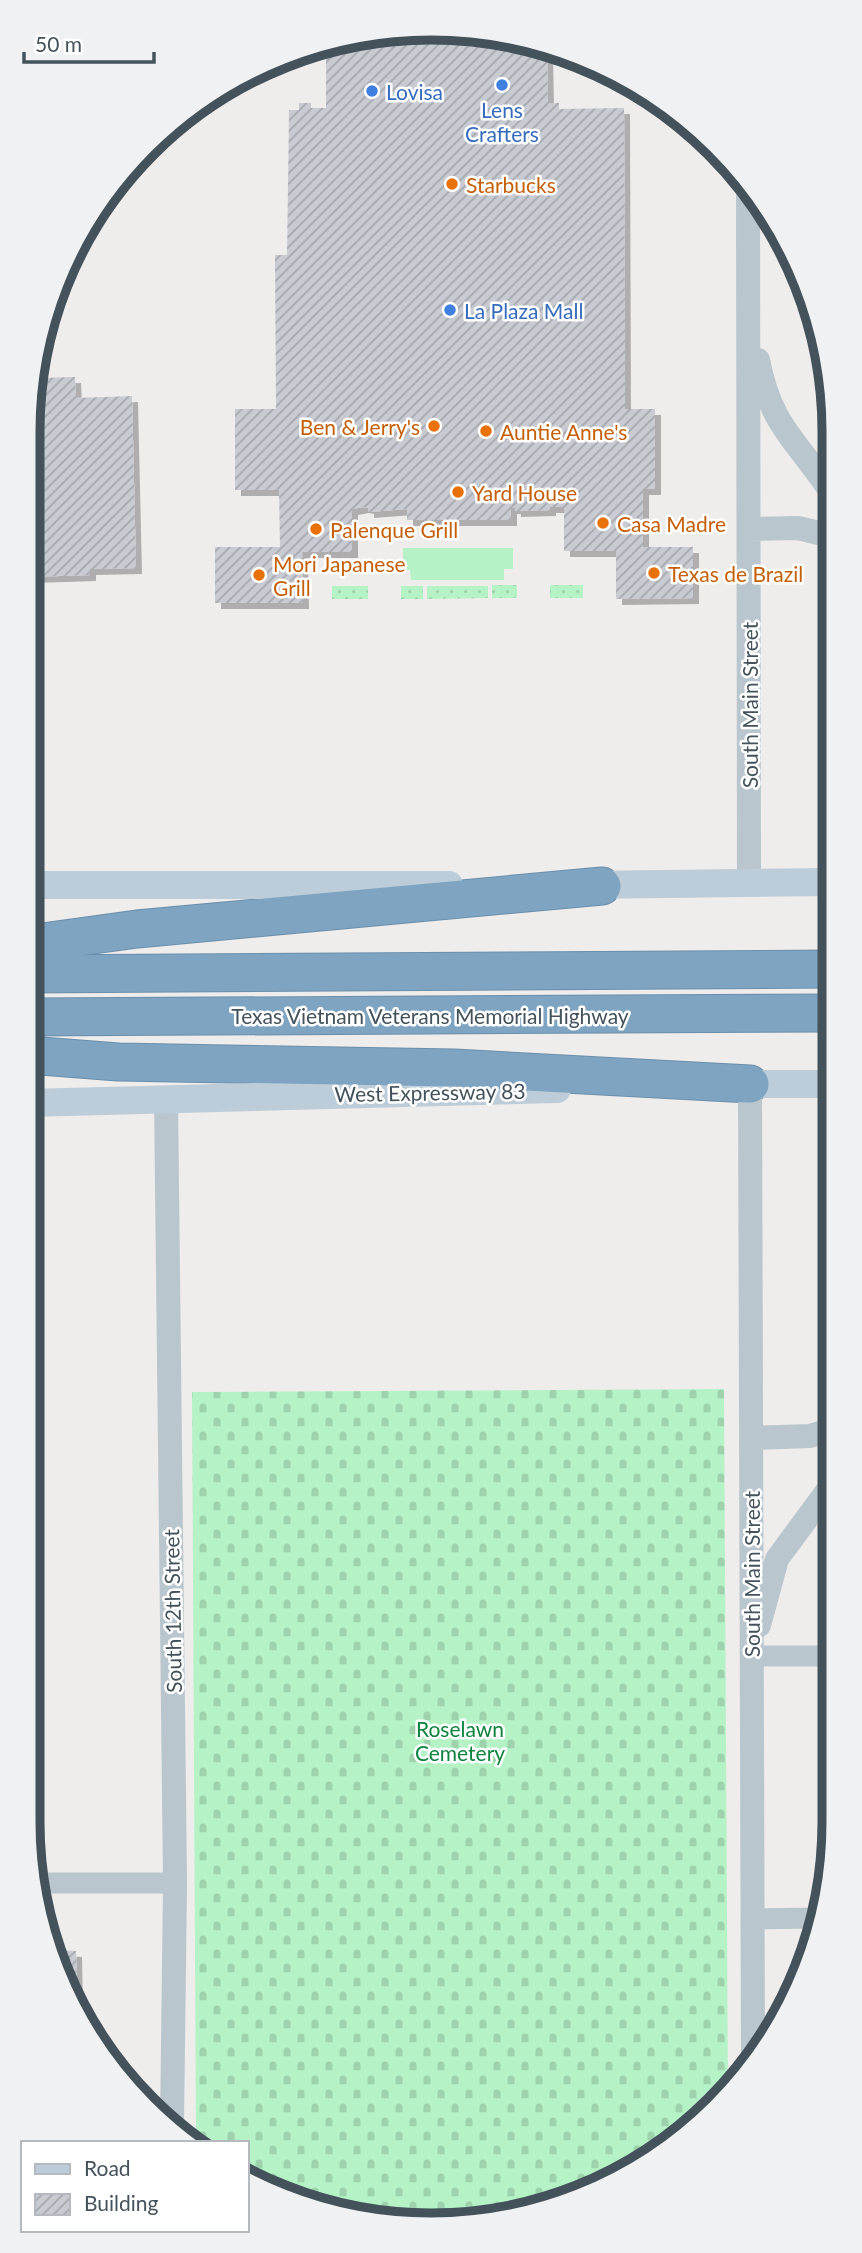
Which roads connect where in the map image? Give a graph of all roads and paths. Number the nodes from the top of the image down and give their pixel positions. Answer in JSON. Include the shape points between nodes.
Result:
{"nodes":[{"id":1,"x":748,"y":203,"type":"edge"},
{"id":2,"x":748,"y":305,"type":"junction"},
{"id":3,"x":822,"y":480,"type":"edge"},
{"id":4,"x":749,"y":528,"type":"junction"},
{"id":5,"x":822,"y":534,"type":"edge"},
{"id":6,"x":750,"y":882,"type":"junction"},
{"id":7,"x":822,"y":882,"type":"edge"},
{"id":8,"x":40,"y":885,"type":"edge"},
{"id":9,"x":602,"y":886,"type":"junction"},
{"id":10,"x":40,"y":942,"type":"edge"},
{"id":11,"x":822,"y":970,"type":"edge"},
{"id":12,"x":40,"y":974,"type":"edge"},
{"id":13,"x":822,"y":1013,"type":"edge"},
{"id":14,"x":40,"y":1017,"type":"edge"},
{"id":15,"x":40,"y":1056,"type":"edge"},
{"id":16,"x":750,"y":1084,"type":"junction"},
{"id":17,"x":822,"y":1084,"type":"edge"},
{"id":18,"x":166,"y":1098,"type":"junction"},
{"id":19,"x":40,"y":1102,"type":"edge"},
{"id":20,"x":822,"y":1432,"type":"edge"},
{"id":21,"x":751,"y":1438,"type":"junction"},
{"id":22,"x":822,"y":1498,"type":"edge"},
{"id":23,"x":751,"y":1656,"type":"junction"},
{"id":24,"x":822,"y":1656,"type":"edge"},
{"id":25,"x":46,"y":1883,"type":"edge"},
{"id":26,"x":175,"y":1883,"type":"junction"},
{"id":27,"x":809,"y":1918,"type":"edge"},
{"id":28,"x":753,"y":1920,"type":"junction"},
{"id":29,"x":753,"y":2043,"type":"edge"},
{"id":30,"x":172,"y":2115,"type":"edge"}],
"edges":[{"from":1,"to":2,"type":"street","name":"South Main Street"},
{"from":2,"to":3,"type":"street","name":"South Main Street","via":[[763,387],[775,418]]},
{"from":2,"to":4,"type":"street","name":"South Main Street"},
{"from":4,"to":5,"type":"street","via":[[798,528]]},
{"from":4,"to":6,"type":"street","name":"South Main Street"},
{"from":6,"to":7,"type":"main road"},
{"from":6,"to":9,"type":"main road"},
{"from":8,"to":9,"type":"main road"},
{"from":9,"to":10,"type":"highway","via":[[137,929]]},
{"from":11,"to":12,"type":"highway","name":"Texas Vietnam Veterans Memorial Highway"},
{"from":13,"to":14,"type":"highway","name":"Texas Vietnam Veterans Memorial Highway"},
{"from":15,"to":16,"type":"highway","via":[[118,1062],[454,1068]]},
{"from":16,"to":17,"type":"main road","name":"West Expressway 83"},
{"from":16,"to":18,"type":"main road","name":"West Expressway 83"},
{"from":16,"to":21,"type":"street","name":"South Main Street"},
{"from":18,"to":19,"type":"main road","name":"West Expressway 83"},
{"from":18,"to":26,"type":"street","name":"South 12th Street"},
{"from":20,"to":21,"type":"street"},
{"from":21,"to":23,"type":"street","name":"South Main Street"},
{"from":22,"to":23,"type":"street","via":[[777,1559]]},
{"from":23,"to":24,"type":"street"},
{"from":23,"to":28,"type":"street","name":"South Main Street"},
{"from":25,"to":26,"type":"street"},
{"from":26,"to":30,"type":"street","name":"South 12th Street"},
{"from":27,"to":28,"type":"street"},
{"from":28,"to":29,"type":"street","name":"South Main Street"}]}
